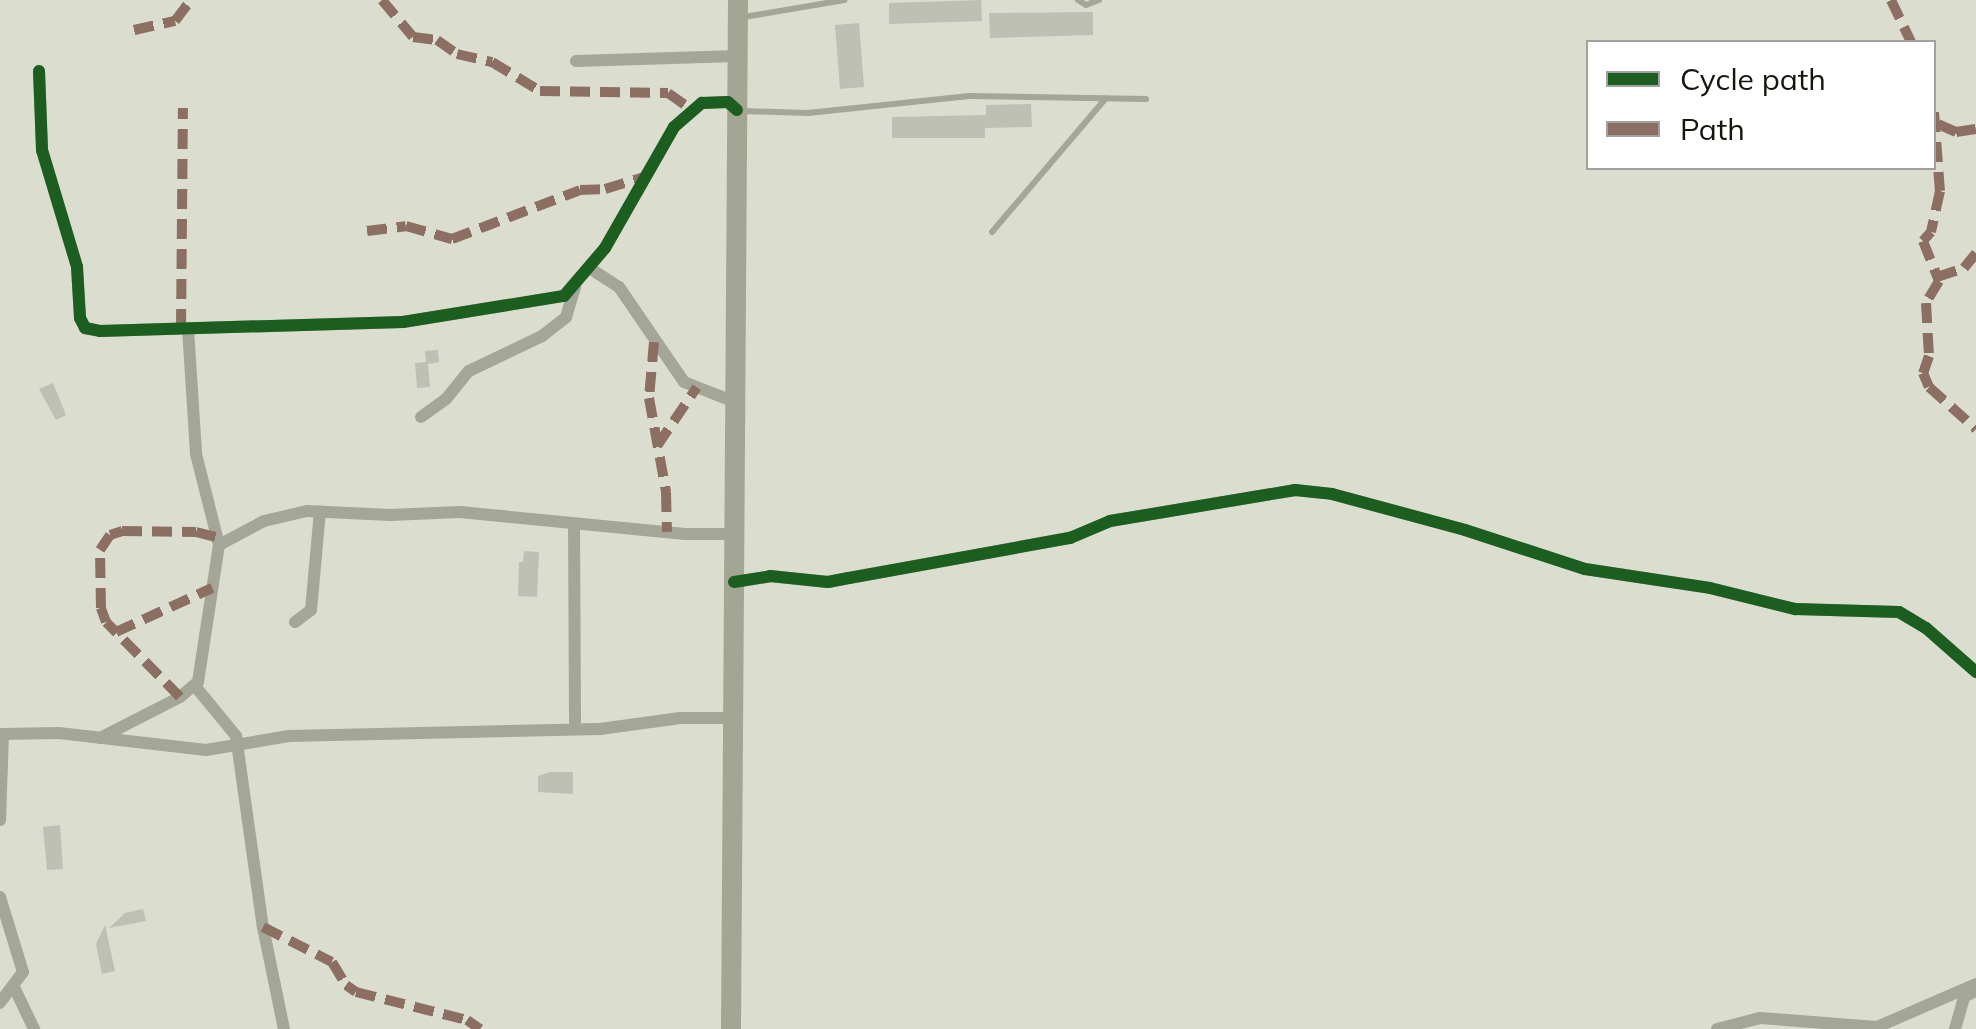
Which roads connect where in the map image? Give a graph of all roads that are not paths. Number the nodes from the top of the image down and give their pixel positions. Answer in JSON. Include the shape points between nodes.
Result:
{"nodes":[{"id":1,"x":845,"y":0,"type":"edge"},
{"id":2,"x":1078,"y":0,"type":"edge"},
{"id":3,"x":1099,"y":0,"type":"edge"},
{"id":4,"x":738,"y":9,"type":"edge"},
{"id":5,"x":737,"y":56,"type":"junction"},
{"id":6,"x":576,"y":61,"type":"dead end"},
{"id":7,"x":39,"y":71,"type":"dead end"},
{"id":8,"x":1105,"y":98,"type":"junction"},
{"id":9,"x":1146,"y":99,"type":"dead end"},
{"id":10,"x":737,"y":111,"type":"junction"},
{"id":11,"x":992,"y":232,"type":"dead end"},
{"id":12,"x":591,"y":268,"type":"junction"},
{"id":13,"x":575,"y":287,"type":"junction"},
{"id":14,"x":188,"y":329,"type":"junction"},
{"id":15,"x":735,"y":402,"type":"junction"},
{"id":16,"x":421,"y":417,"type":"dead end"},
{"id":17,"x":320,"y":511,"type":"junction"},
{"id":18,"x":574,"y":524,"type":"junction"},
{"id":19,"x":734,"y":534,"type":"junction"},
{"id":20,"x":218,"y":546,"type":"junction"},
{"id":21,"x":734,"y":582,"type":"junction"},
{"id":22,"x":296,"y":622,"type":"dead end"},
{"id":23,"x":1976,"y":672,"type":"edge"},
{"id":24,"x":194,"y":686,"type":"junction"},
{"id":25,"x":733,"y":718,"type":"junction"},
{"id":26,"x":575,"y":727,"type":"junction"},
{"id":27,"x":2,"y":734,"type":"edge"},
{"id":28,"x":100,"y":738,"type":"junction"},
{"id":29,"x":238,"y":744,"type":"junction"},
{"id":30,"x":0,"y":820,"type":"edge"},
{"id":31,"x":0,"y":897,"type":"edge"},
{"id":32,"x":14,"y":987,"type":"junction"},
{"id":33,"x":1976,"y":987,"type":"edge"},
{"id":34,"x":0,"y":1003,"type":"edge"},
{"id":35,"x":34,"y":1029,"type":"edge"},
{"id":36,"x":284,"y":1029,"type":"edge"},
{"id":37,"x":731,"y":1029,"type":"edge"},
{"id":38,"x":1716,"y":1029,"type":"edge"},
{"id":39,"x":1955,"y":1029,"type":"edge"}],
"edges":[{"from":1,"to":4,"type":"lane"},
{"from":2,"to":3,"type":"lane"},
{"from":4,"to":5,"type":"main road"},
{"from":5,"to":6,"type":"street"},
{"from":5,"to":10,"type":"main road"},
{"from":7,"to":14,"type":"street","via":[[42,150],[76,267],[82,324],[100,331]]},
{"from":8,"to":9,"type":"lane"},
{"from":8,"to":10,"type":"lane","via":[[969,96],[808,112]]},
{"from":8,"to":11,"type":"lane"},
{"from":10,"to":12,"type":"street","via":[[728,102],[702,103],[674,127]]},
{"from":10,"to":15,"type":"main road"},
{"from":12,"to":13,"type":"street"},
{"from":12,"to":15,"type":"street","via":[[619,287],[684,382]]},
{"from":13,"to":14,"type":"street","via":[[548,300],[403,322]]},
{"from":13,"to":16,"type":"street","via":[[566,317],[542,336],[469,370]]},
{"from":14,"to":20,"type":"street","via":[[196,454]]},
{"from":15,"to":19,"type":"main road"},
{"from":17,"to":18,"type":"street","via":[[460,512]]},
{"from":17,"to":20,"type":"street","via":[[264,520]]},
{"from":17,"to":22,"type":"street","via":[[311,610]]},
{"from":18,"to":19,"type":"street"},
{"from":18,"to":26,"type":"street"},
{"from":19,"to":21,"type":"main road"},
{"from":20,"to":24,"type":"street"},
{"from":21,"to":23,"type":"street","via":[[770,576],[828,582],[1070,538],[1102,523],[1296,490],[1447,525],[1585,570],[1710,588],[1794,609],[1899,612]]},
{"from":21,"to":25,"type":"main road"},
{"from":24,"to":28,"type":"street"},
{"from":24,"to":29,"type":"street"},
{"from":25,"to":26,"type":"street"},
{"from":25,"to":37,"type":"main road"},
{"from":26,"to":29,"type":"street","via":[[289,736]]},
{"from":27,"to":28,"type":"street"},
{"from":27,"to":30,"type":"street"},
{"from":28,"to":29,"type":"street","via":[[206,750]]},
{"from":29,"to":36,"type":"street"},
{"from":31,"to":32,"type":"street","via":[[20,956],[22,972]]},
{"from":32,"to":34,"type":"street"},
{"from":32,"to":35,"type":"street"},
{"from":33,"to":38,"type":"street","via":[[1876,1026],[1760,1018]]},
{"from":33,"to":39,"type":"street","via":[[1964,997]]}]}
